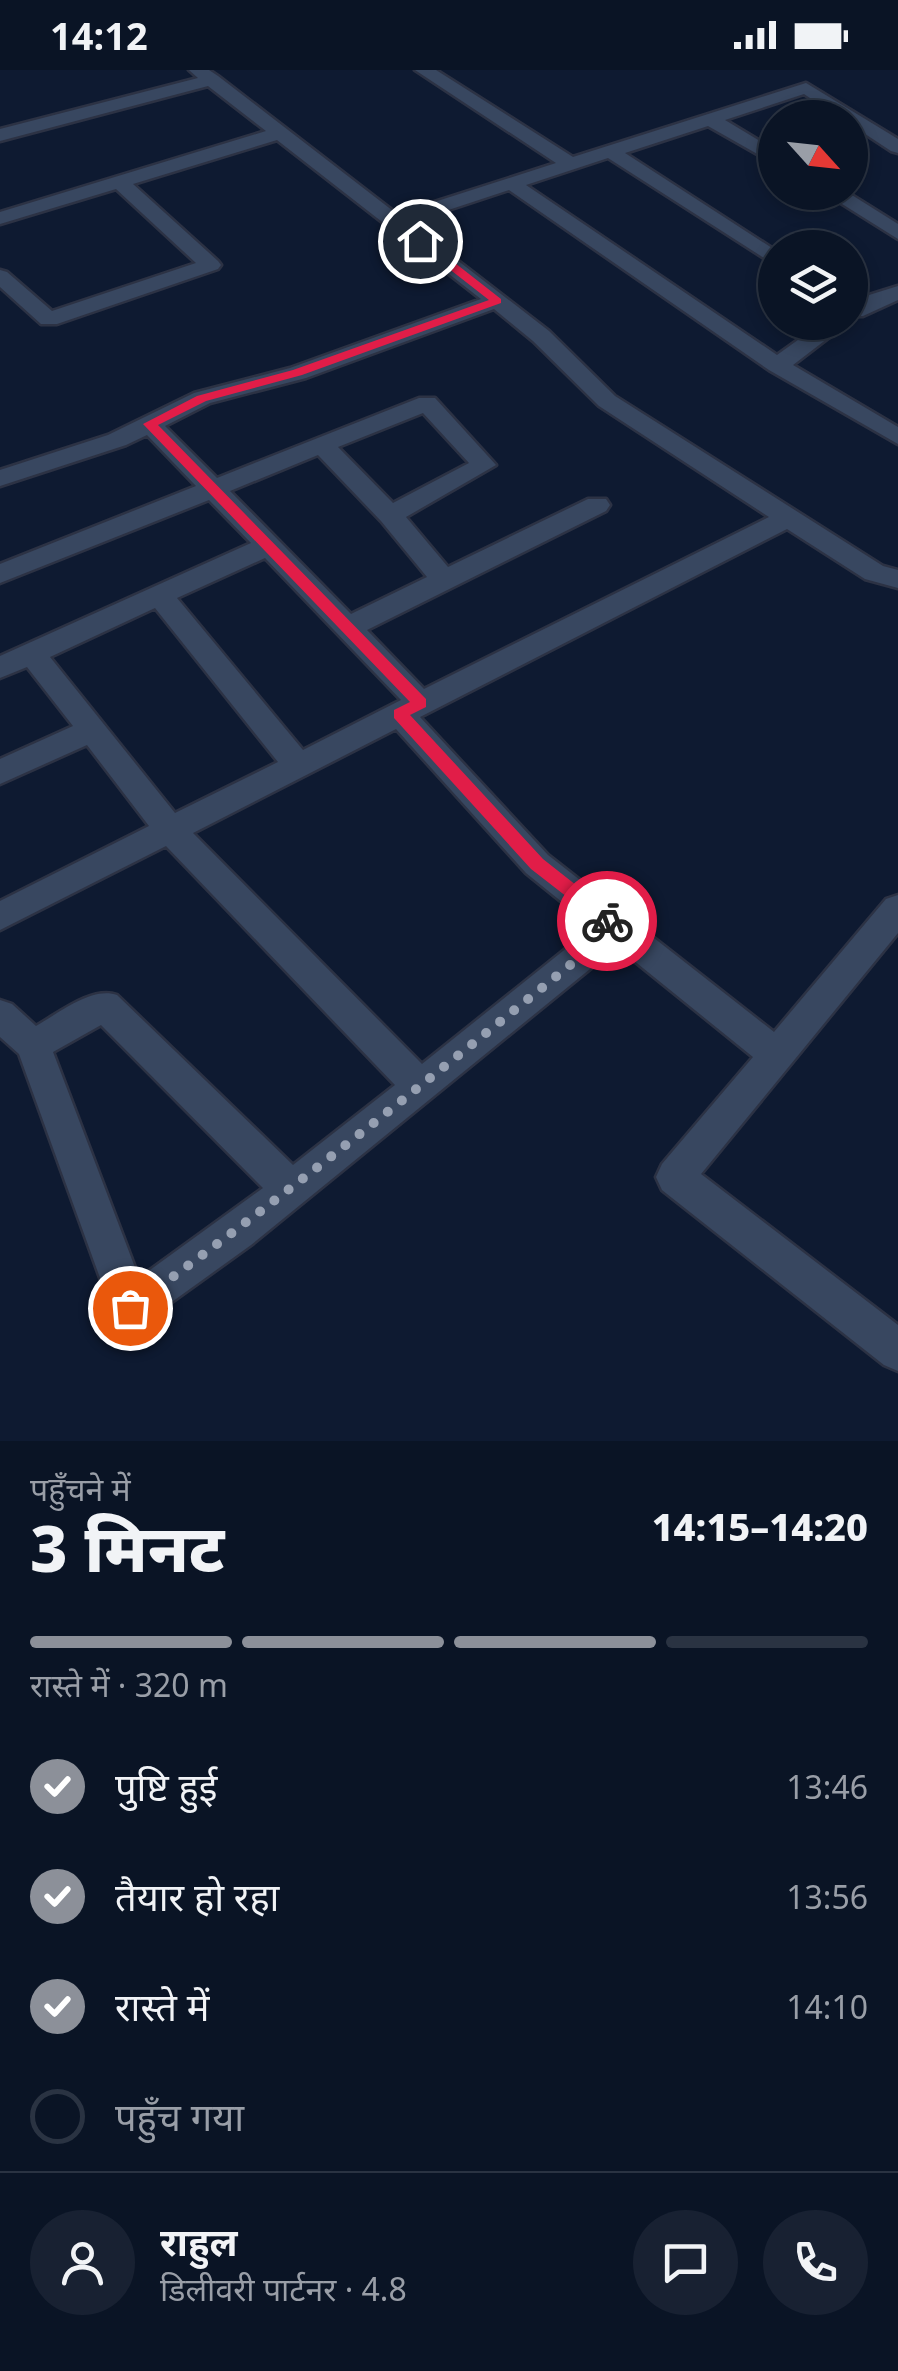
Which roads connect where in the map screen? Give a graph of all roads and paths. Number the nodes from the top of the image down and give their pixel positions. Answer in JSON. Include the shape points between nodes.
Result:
{"nodes":[{"id":1,"x":424,"y":70,"type":"edge"},
{"id":2,"x":205,"y":75,"type":"edge"},
{"id":3,"x":710,"y":119,"type":"junction"},
{"id":4,"x":280,"y":133,"type":"junction"},
{"id":5,"x":0,"y":135,"type":"edge"},
{"id":6,"x":758,"y":148,"type":"edge"},
{"id":7,"x":898,"y":148,"type":"edge"},
{"id":8,"x":610,"y":151,"type":"junction"},
{"id":9,"x":572,"y":164,"type":"junction"},
{"id":10,"x":120,"y":182,"type":"junction"},
{"id":11,"x":512,"y":183,"type":"junction"},
{"id":12,"x":861,"y":210,"type":"edge"},
{"id":13,"x":0,"y":218,"type":"edge"},
{"id":14,"x":394,"y":221,"type":"junction"},
{"id":15,"x":898,"y":233,"type":"edge"},
{"id":16,"x":758,"y":248,"type":"edge"},
{"id":17,"x":0,"y":276,"type":"edge"},
{"id":18,"x":898,"y":292,"type":"edge"},
{"id":19,"x":497,"y":301,"type":"junction"},
{"id":20,"x":868,"y":305,"type":"edge"},
{"id":21,"x":812,"y":340,"type":"edge"},
{"id":22,"x":778,"y":365,"type":"junction"},
{"id":23,"x":150,"y":424,"type":"junction"},
{"id":24,"x":898,"y":438,"type":"edge"},
{"id":25,"x":320,"y":443,"type":"junction"},
{"id":26,"x":0,"y":478,"type":"edge"},
{"id":27,"x":212,"y":488,"type":"junction"},
{"id":28,"x":597,"y":504,"type":"dead end"},
{"id":29,"x":390,"y":516,"type":"junction"},
{"id":30,"x":787,"y":518,"type":"junction"},
{"id":31,"x":268,"y":546,"type":"junction"},
{"id":32,"x":0,"y":574,"type":"edge"},
{"id":33,"x":898,"y":580,"type":"edge"},
{"id":34,"x":445,"y":581,"type":"junction"},
{"id":35,"x":160,"y":595,"type":"junction"},
{"id":36,"x":347,"y":628,"type":"junction"},
{"id":37,"x":32,"y":653,"type":"junction"},
{"id":38,"x":0,"y":668,"type":"edge"},
{"id":39,"x":410,"y":709,"type":"junction"},
{"id":40,"x":92,"y":730,"type":"junction"},
{"id":41,"x":298,"y":765,"type":"junction"},
{"id":42,"x":0,"y":772,"type":"edge"},
{"id":43,"x":170,"y":830,"type":"junction"},
{"id":44,"x":898,"y":909,"type":"edge"},
{"id":45,"x":0,"y":916,"type":"edge"},
{"id":46,"x":616,"y":928,"type":"junction"},
{"id":47,"x":0,"y":1016,"type":"edge"},
{"id":48,"x":34,"y":1045,"type":"junction"},
{"id":49,"x":776,"y":1055,"type":"junction"},
{"id":50,"x":422,"y":1086,"type":"junction"},
{"id":51,"x":291,"y":1189,"type":"junction"},
{"id":52,"x":898,"y":1351,"type":"edge"}],
"edges":[{"from":1,"to":9,"type":"street"},
{"from":2,"to":4,"type":"street"},
{"from":2,"to":5,"type":"street"},
{"from":3,"to":6,"type":"street"},
{"from":3,"to":7,"type":"street","via":[[806,88]]},
{"from":3,"to":8,"type":"street"},
{"from":4,"to":10,"type":"street"},
{"from":4,"to":14,"type":"street"},
{"from":8,"to":9,"type":"street"},
{"from":8,"to":16,"type":"street"},
{"from":9,"to":11,"type":"street"},
{"from":10,"to":13,"type":"street"},
{"from":10,"to":17,"type":"street","via":[[211,265],[50,319]]},
{"from":11,"to":14,"type":"street"},
{"from":11,"to":22,"type":"street"},
{"from":12,"to":15,"type":"street"},
{"from":14,"to":19,"type":"street"},
{"from":18,"to":20,"type":"street"},
{"from":19,"to":23,"type":"street","via":[[298,373],[202,398]]},
{"from":19,"to":30,"type":"street","via":[[607,401]]},
{"from":21,"to":22,"type":"street"},
{"from":22,"to":24,"type":"street"},
{"from":23,"to":26,"type":"street"},
{"from":23,"to":27,"type":"street"},
{"from":25,"to":27,"type":"street"},
{"from":25,"to":29,"type":"street"},
{"from":25,"to":29,"type":"street","via":[[427,403],[484,464]]},
{"from":27,"to":31,"type":"street"},
{"from":27,"to":32,"type":"street"},
{"from":28,"to":34,"type":"street"},
{"from":29,"to":34,"type":"street"},
{"from":30,"to":33,"type":"street","via":[[874,573]]},
{"from":30,"to":39,"type":"street"},
{"from":31,"to":35,"type":"street"},
{"from":31,"to":36,"type":"street"},
{"from":34,"to":36,"type":"street"},
{"from":35,"to":37,"type":"street"},
{"from":35,"to":41,"type":"street"},
{"from":36,"to":39,"type":"street"},
{"from":37,"to":38,"type":"street"},
{"from":37,"to":40,"type":"street"},
{"from":39,"to":41,"type":"street"},
{"from":39,"to":46,"type":"street","via":[[537,864]]},
{"from":40,"to":42,"type":"street"},
{"from":40,"to":43,"type":"street"},
{"from":41,"to":43,"type":"street"},
{"from":43,"to":45,"type":"street"},
{"from":43,"to":50,"type":"street"},
{"from":44,"to":49,"type":"street"},
{"from":46,"to":49,"type":"street"},
{"from":46,"to":50,"type":"street"},
{"from":47,"to":48,"type":"street"},
{"from":48,"to":51,"type":"street","via":[[106,1006]]},
{"from":48,"to":51,"type":"street","via":[[130,1308]]},
{"from":49,"to":52,"type":"street","via":[[675,1177]]},
{"from":50,"to":51,"type":"street"}]}
